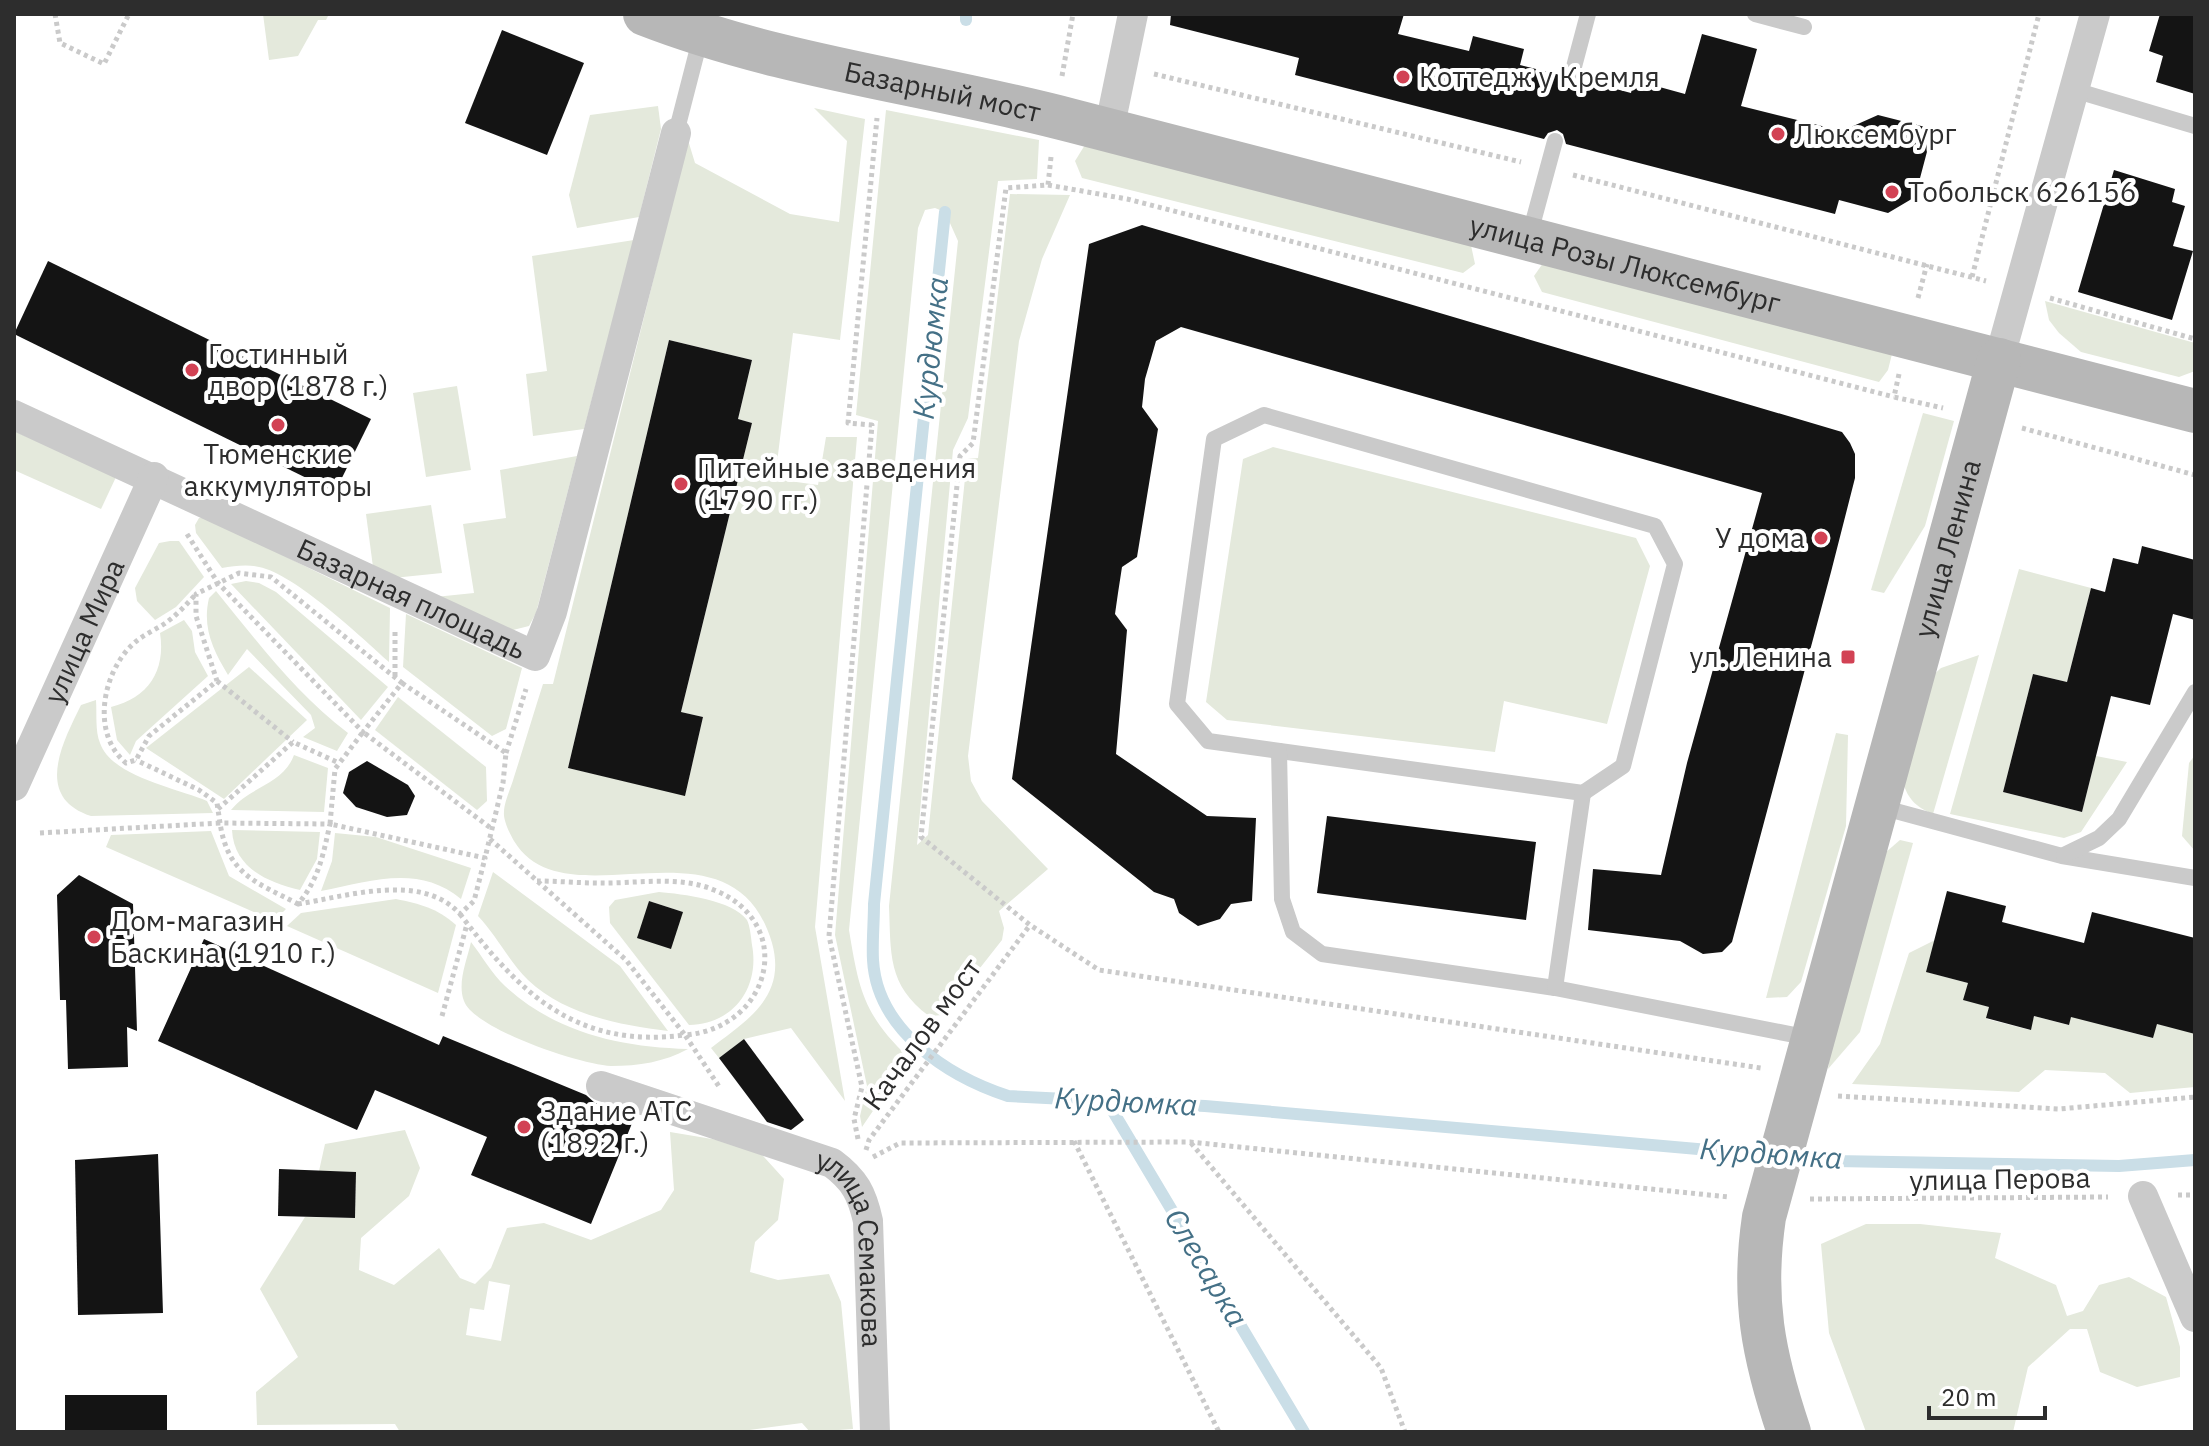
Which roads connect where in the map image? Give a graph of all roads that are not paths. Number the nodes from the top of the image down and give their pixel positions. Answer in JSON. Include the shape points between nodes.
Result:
{"nodes":[{"id":1,"x":645,"y":14,"type":"edge"},
{"id":2,"x":1133,"y":14,"type":"edge"},
{"id":3,"x":1588,"y":14,"type":"edge"},
{"id":4,"x":1755,"y":14,"type":"edge"},
{"id":5,"x":2095,"y":14,"type":"edge"},
{"id":6,"x":1804,"y":27,"type":"dead end"},
{"id":7,"x":701,"y":36,"type":"junction"},
{"id":8,"x":1571,"y":78,"type":"dead end"},
{"id":9,"x":2074,"y":90,"type":"junction"},
{"id":10,"x":1055,"y":119,"type":"joint"},
{"id":11,"x":2195,"y":126,"type":"edge"},
{"id":12,"x":1109,"y":130,"type":"junction"},
{"id":13,"x":676,"y":133,"type":"joint"},
{"id":14,"x":1555,"y":141,"type":"dead end"},
{"id":15,"x":1529,"y":239,"type":"junction"},
{"id":16,"x":1999,"y":360,"type":"junction"},
{"id":17,"x":2195,"y":411,"type":"edge"},
{"id":18,"x":14,"y":415,"type":"edge"},
{"id":19,"x":164,"y":482,"type":"junction"},
{"id":20,"x":2195,"y":692,"type":"edge"},
{"id":21,"x":1279,"y":751,"type":"junction"},
{"id":22,"x":14,"y":786,"type":"edge"},
{"id":23,"x":1583,"y":793,"type":"junction"},
{"id":24,"x":1876,"y":805,"type":"junction"},
{"id":25,"x":2062,"y":856,"type":"junction"},
{"id":26,"x":2195,"y":878,"type":"edge"},
{"id":27,"x":1555,"y":988,"type":"junction"},
{"id":28,"x":1811,"y":1038,"type":"junction"},
{"id":29,"x":601,"y":1086,"type":"dead end"},
{"id":30,"x":2143,"y":1196,"type":"road end"},
{"id":31,"x":2195,"y":1317,"type":"edge"},
{"id":32,"x":875,"y":1432,"type":"edge"},
{"id":33,"x":1789,"y":1432,"type":"edge"}],
"edges":[{"from":1,"to":7,"type":"main road"},
{"from":2,"to":12,"type":"street"},
{"from":3,"to":8,"type":"lane"},
{"from":4,"to":6,"type":"lane"},
{"from":5,"to":9,"type":"street","name":"улица Ленина"},
{"from":7,"to":10,"type":"main road","name":"Базарный мост"},
{"from":7,"to":13,"type":"lane"},
{"from":9,"to":11,"type":"lane"},
{"from":9,"to":16,"type":"street","name":"улица Ленина"},
{"from":10,"to":12,"type":"main road","name":"улица Розы Люксембург"},
{"from":12,"to":15,"type":"main road","name":"улица Розы Люксембург"},
{"from":13,"to":19,"type":"street","name":"Базарная площадь","via":[[552,612],[535,656]]},
{"from":14,"to":15,"type":"lane"},
{"from":15,"to":16,"type":"main road","name":"улица Розы Люксембург"},
{"from":16,"to":17,"type":"main road","name":"улица Розы Люксембург"},
{"from":16,"to":24,"type":"main road","name":"улица Ленина"},
{"from":18,"to":19,"type":"street","name":"Базарная площадь"},
{"from":19,"to":22,"type":"street","name":"улица Мира"},
{"from":20,"to":25,"type":"lane","via":[[2119,819],[2099,838]]},
{"from":21,"to":23,"type":"lane"},
{"from":21,"to":23,"type":"lane","via":[[1208,741],[1177,704],[1214,439],[1264,415],[1655,526],[1675,564],[1623,766]]},
{"from":21,"to":27,"type":"lane","via":[[1282,899],[1293,932],[1322,954]]},
{"from":23,"to":27,"type":"lane"},
{"from":24,"to":25,"type":"lane"},
{"from":24,"to":28,"type":"main road","name":"улица Ленина"},
{"from":25,"to":26,"type":"lane"},
{"from":27,"to":28,"type":"lane"},
{"from":28,"to":33,"type":"main road","name":"улица Ленина","via":[[1800,1081],[1749,1207],[1761,1336]]},
{"from":29,"to":32,"type":"street","name":"улица Семакова","via":[[832,1163],[852,1178],[868,1221]]},
{"from":30,"to":31,"type":"street"}]}
